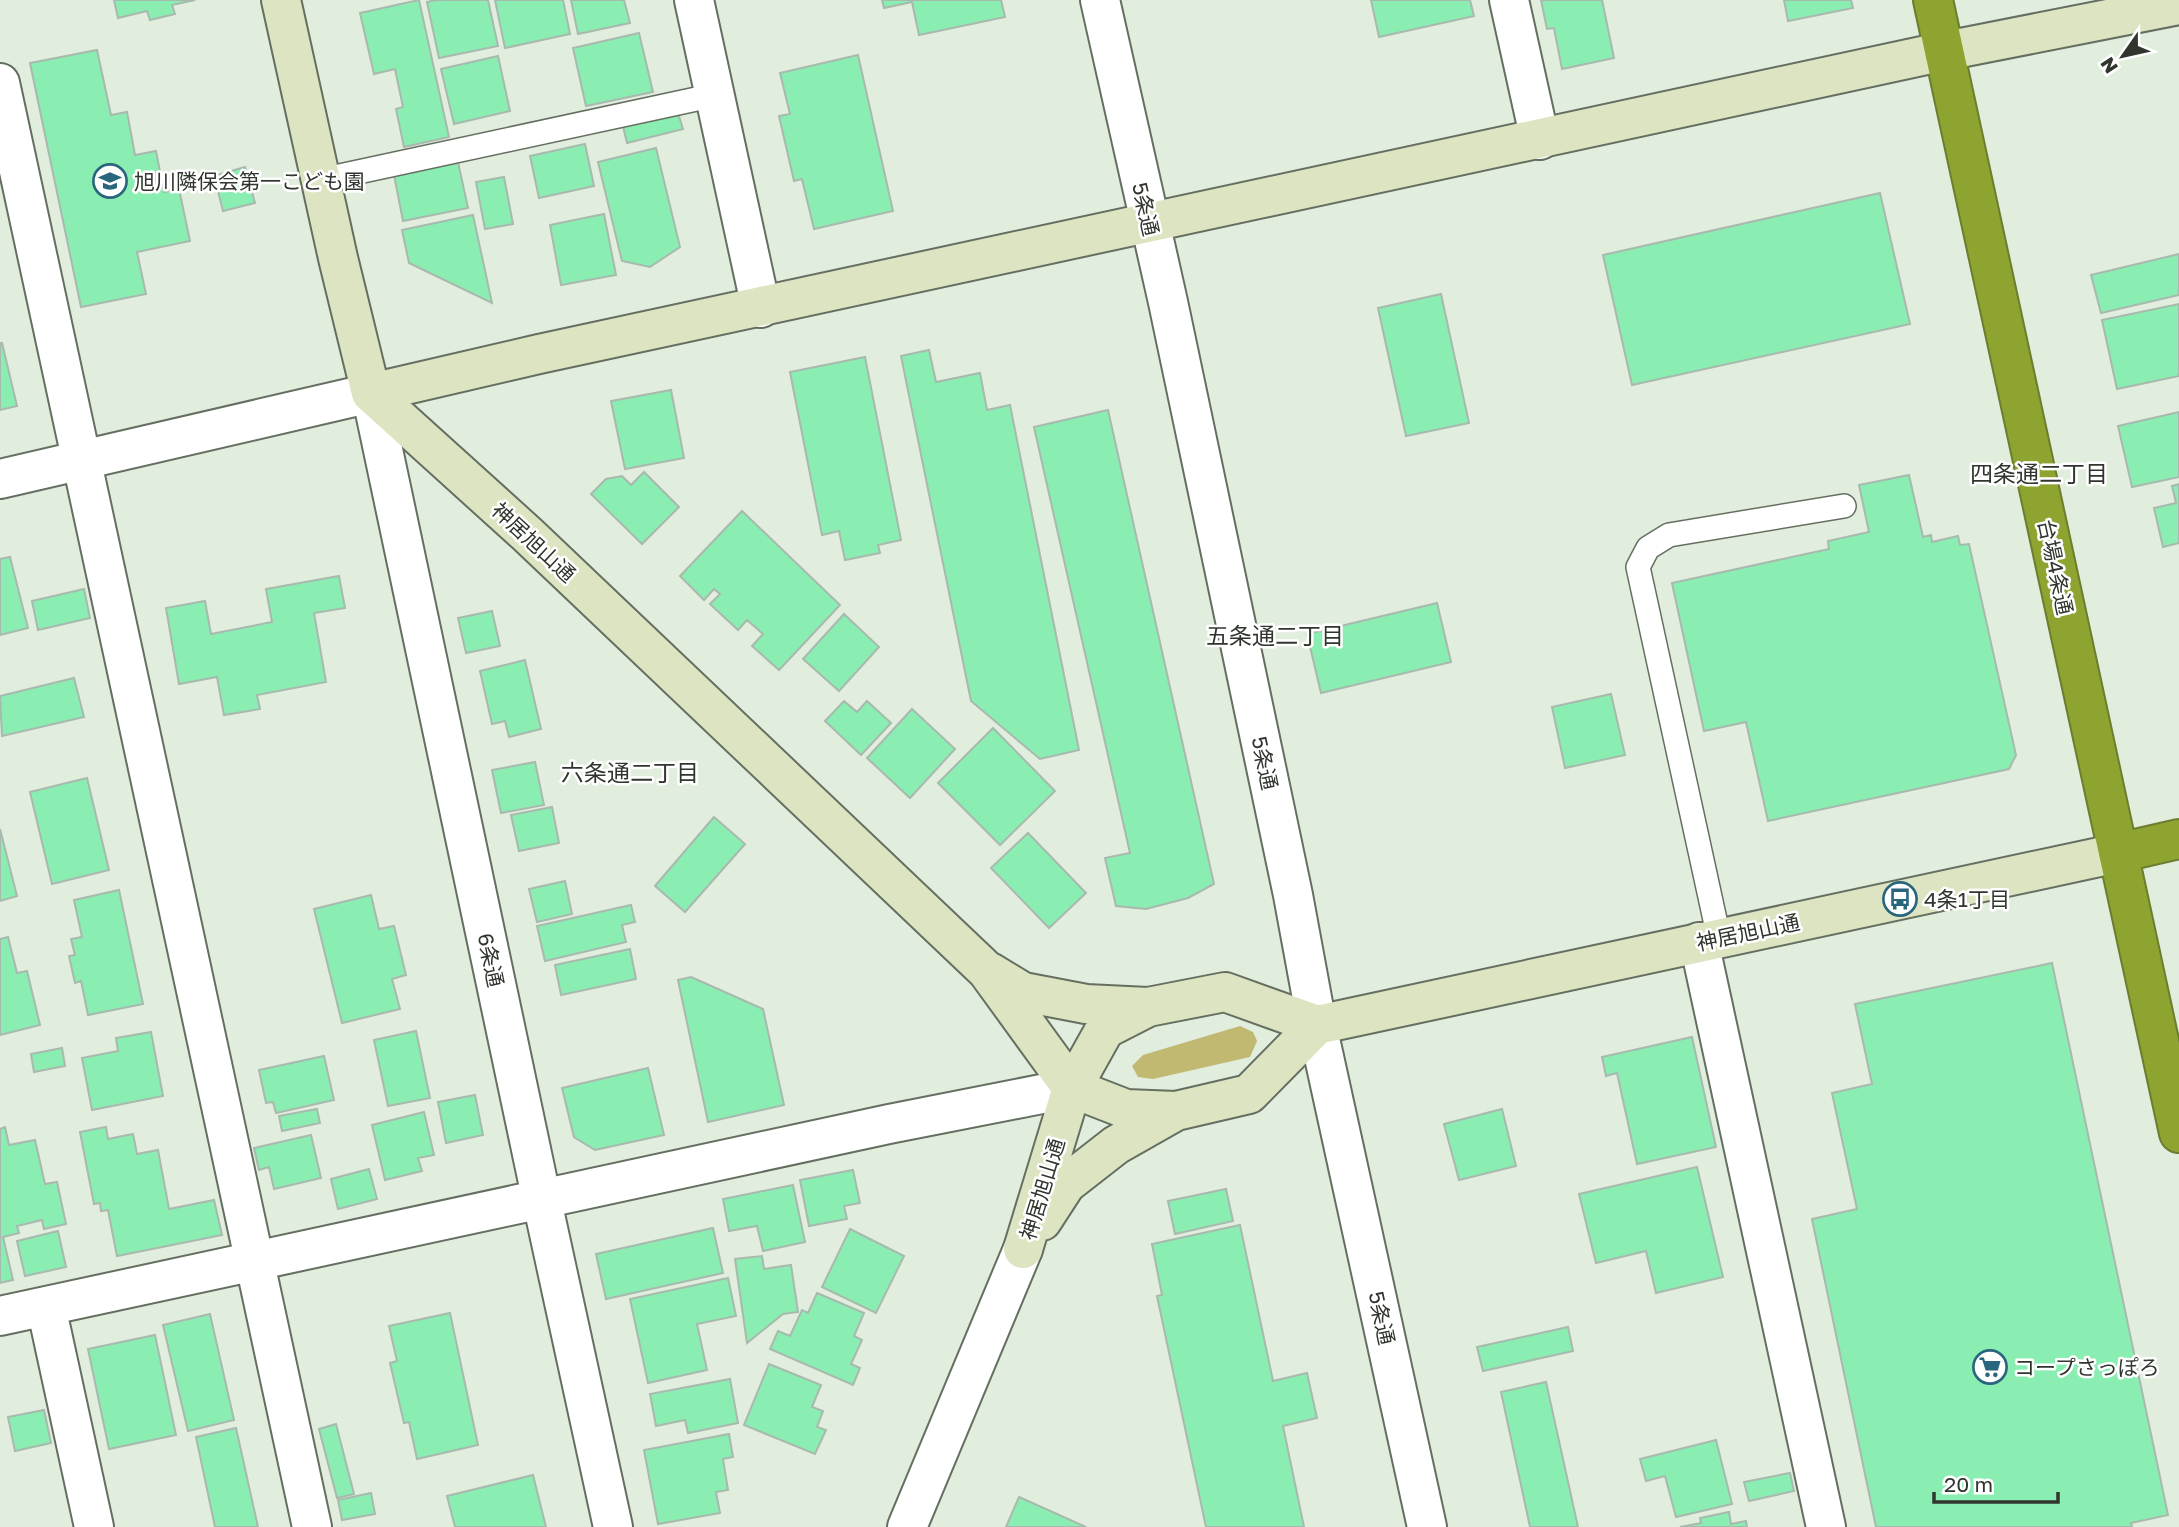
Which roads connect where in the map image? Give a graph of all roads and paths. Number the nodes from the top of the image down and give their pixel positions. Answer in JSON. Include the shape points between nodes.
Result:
{"nodes":[{"id":1,"x":281,"y":0,"type":"edge"},
{"id":2,"x":694,"y":0,"type":"edge"},
{"id":3,"x":1100,"y":0,"type":"edge"},
{"id":4,"x":1509,"y":0,"type":"edge"},
{"id":5,"x":1933,"y":0,"type":"edge"},
{"id":6,"x":2179,"y":5,"type":"edge"},
{"id":7,"x":1945,"y":51,"type":"junction"},
{"id":8,"x":0,"y":83,"type":"edge"},
{"id":9,"x":715,"y":95,"type":"junction"},
{"id":10,"x":1540,"y":140,"type":"junction"},
{"id":11,"x":321,"y":180,"type":"junction"},
{"id":12,"x":1150,"y":224,"type":"junction"},
{"id":13,"x":761,"y":308,"type":"junction"},
{"id":14,"x":371,"y":393,"type":"junction"},
{"id":15,"x":82,"y":460,"type":"junction"},
{"id":16,"x":0,"y":478,"type":"edge"},
{"id":17,"x":1844,"y":506,"type":"dead end"},
{"id":18,"x":2179,"y":839,"type":"edge"},
{"id":19,"x":2118,"y":853,"type":"junction"},
{"id":20,"x":1709,"y":940,"type":"junction"},
{"id":21,"x":987,"y":971,"type":"junction"},
{"id":22,"x":1149,"y":1007,"type":"junction"},
{"id":23,"x":1317,"y":1025,"type":"junction"},
{"id":24,"x":1072,"y":1088,"type":"junction"},
{"id":25,"x":1176,"y":1111,"type":"junction"},
{"id":26,"x":2179,"y":1133,"type":"edge"},
{"id":27,"x":542,"y":1201,"type":"junction"},
{"id":28,"x":1023,"y":1250,"type":"junction"},
{"id":29,"x":256,"y":1261,"type":"junction"},
{"id":30,"x":46,"y":1306,"type":"junction"},
{"id":31,"x":0,"y":1316,"type":"edge"},
{"id":32,"x":94,"y":1527,"type":"edge"},
{"id":33,"x":312,"y":1527,"type":"edge"},
{"id":34,"x":613,"y":1527,"type":"edge"},
{"id":35,"x":907,"y":1527,"type":"edge"},
{"id":36,"x":1427,"y":1527,"type":"edge"},
{"id":37,"x":1826,"y":1527,"type":"edge"}],
"edges":[{"from":1,"to":11,"type":"street"},
{"from":2,"to":9,"type":"street"},
{"from":3,"to":12,"type":"street","name":"5条通"},
{"from":4,"to":10,"type":"street"},
{"from":5,"to":7,"type":"highway","name":"台場4条通"},
{"from":6,"to":7,"type":"street"},
{"from":7,"to":10,"type":"street"},
{"from":7,"to":19,"type":"highway","name":"台場4条通"},
{"from":8,"to":15,"type":"street"},
{"from":9,"to":11,"type":"lane"},
{"from":9,"to":13,"type":"street"},
{"from":10,"to":12,"type":"street"},
{"from":11,"to":14,"type":"street"},
{"from":12,"to":13,"type":"street"},
{"from":12,"to":23,"type":"street","name":"5条通"},
{"from":13,"to":14,"type":"street"},
{"from":14,"to":15,"type":"street"},
{"from":14,"to":21,"type":"street","name":"神居旭山通","via":[[527,534]]},
{"from":14,"to":27,"type":"street","name":"6条通"},
{"from":15,"to":16,"type":"street"},
{"from":15,"to":29,"type":"street"},
{"from":17,"to":20,"type":"lane","via":[[1669,536],[1648,548],[1638,567]]},
{"from":18,"to":19,"type":"highway","name":"神居旭山通"},
{"from":19,"to":20,"type":"street","name":"神居旭山通"},
{"from":19,"to":26,"type":"highway","name":"台場4条通"},
{"from":20,"to":23,"type":"street","name":"神居旭山通"},
{"from":20,"to":37,"type":"street"},
{"from":21,"to":22,"type":"street","name":"神居旭山通","via":[[1023,992],[1086,1004]]},
{"from":21,"to":24,"type":"street","name":"神居旭山通"},
{"from":22,"to":23,"type":"street","name":"神居旭山通","via":[[1225,992]]},
{"from":22,"to":24,"type":"street","name":"神居旭山通","via":[[1105,1029]]},
{"from":23,"to":25,"type":"street","name":"神居旭山通","via":[[1249,1094]]},
{"from":23,"to":36,"type":"street","name":"5条通"},
{"from":24,"to":25,"type":"street","name":"神居旭山通","via":[[1126,1109]]},
{"from":24,"to":27,"type":"street"},
{"from":24,"to":28,"type":"street","name":"神居旭山通"},
{"from":25,"to":28,"type":"street","name":"神居旭山通","via":[[1116,1145],[1066,1184]]},
{"from":27,"to":29,"type":"street"},
{"from":27,"to":34,"type":"street","name":"6条通"},
{"from":28,"to":35,"type":"street"},
{"from":29,"to":30,"type":"street"},
{"from":29,"to":33,"type":"street"},
{"from":30,"to":31,"type":"street"},
{"from":30,"to":32,"type":"street"}]}
